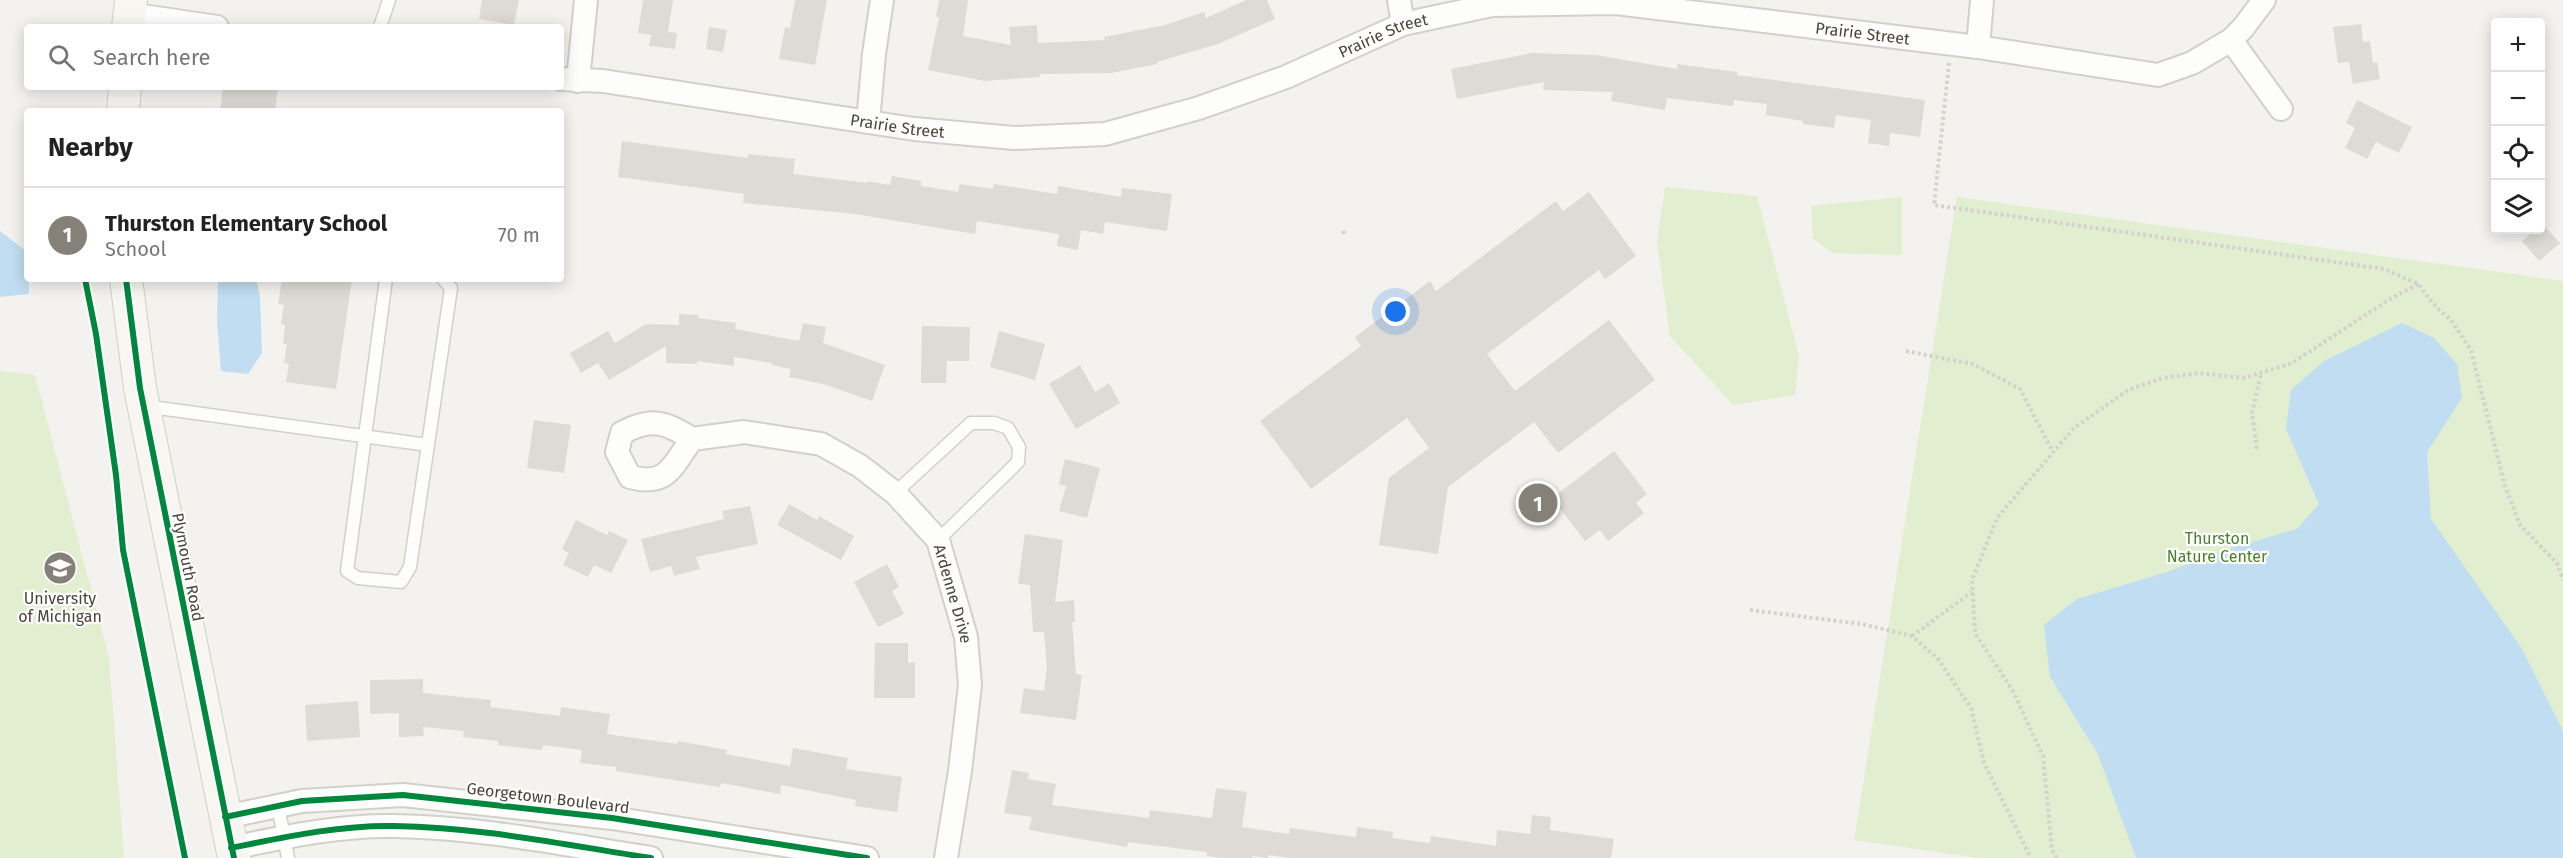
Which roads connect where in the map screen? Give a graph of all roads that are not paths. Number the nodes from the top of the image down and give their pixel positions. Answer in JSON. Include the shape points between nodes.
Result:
{"nodes":[{"id":1,"x":389,"y":0,"type":"edge"},
{"id":2,"x":586,"y":0,"type":"edge"},
{"id":3,"x":882,"y":0,"type":"edge"},
{"id":4,"x":1399,"y":0,"type":"edge"},
{"id":5,"x":1982,"y":0,"type":"edge"},
{"id":6,"x":2264,"y":0,"type":"edge"},
{"id":7,"x":1659,"y":4,"type":"edge"},
{"id":8,"x":129,"y":14,"type":"edge"},
{"id":9,"x":197,"y":24,"type":"edge"},
{"id":10,"x":381,"y":24,"type":"edge"},
{"id":11,"x":1403,"y":24,"type":"junction"},
{"id":12,"x":2231,"y":40,"type":"junction"},
{"id":13,"x":1978,"y":47,"type":"junction"},
{"id":14,"x":569,"y":80,"type":"edge"},
{"id":15,"x":125,"y":90,"type":"edge"},
{"id":16,"x":123,"y":108,"type":"edge"},
{"id":17,"x":2281,"y":110,"type":"dead end"},
{"id":18,"x":868,"y":122,"type":"junction"},
{"id":19,"x":126,"y":282,"type":"edge"},
{"id":20,"x":386,"y":282,"type":"edge"},
{"id":21,"x":445,"y":282,"type":"edge"},
{"id":22,"x":143,"y":406,"type":"junction"},
{"id":23,"x":364,"y":436,"type":"junction"},
{"id":24,"x":692,"y":439,"type":"dead end"},
{"id":25,"x":428,"y":445,"type":"junction"},
{"id":26,"x":895,"y":493,"type":"junction"},
{"id":27,"x":938,"y":540,"type":"junction"},
{"id":28,"x":278,"y":806,"type":"junction"},
{"id":29,"x":225,"y":817,"type":"junction"},
{"id":30,"x":612,"y":818,"type":"junction"},
{"id":31,"x":286,"y":848,"type":"edge"},
{"id":32,"x":232,"y":853,"type":"edge"},
{"id":33,"x":609,"y":855,"type":"edge"},
{"id":34,"x":651,"y":858,"type":"edge"},
{"id":35,"x":867,"y":858,"type":"edge"},
{"id":36,"x":946,"y":858,"type":"edge"}],
"edges":[{"from":1,"to":10,"type":"lane"},
{"from":2,"to":14,"type":"street"},
{"from":3,"to":18,"type":"street"},
{"from":4,"to":11,"type":"street"},
{"from":5,"to":13,"type":"street"},
{"from":6,"to":12,"type":"street","name":"Prairie Street"},
{"from":7,"to":11,"type":"street","name":"Prairie Street","via":[[1492,5]]},
{"from":7,"to":13,"type":"street","name":"Prairie Street"},
{"from":8,"to":9,"type":"street"},
{"from":11,"to":18,"type":"street","name":"Prairie Street","via":[[1286,77],[1199,108],[1105,134],[1014,138]]},
{"from":12,"to":13,"type":"street","name":"Prairie Street","via":[[2192,63],[2158,75]]},
{"from":12,"to":17,"type":"street"},
{"from":14,"to":18,"type":"street","name":"Prairie Street","via":[[603,81]]},
{"from":15,"to":16,"type":"main road"},
{"from":19,"to":22,"type":"main road","name":"Plymouth Road"},
{"from":20,"to":23,"type":"lane"},
{"from":21,"to":25,"type":"lane","via":[[450,288]]},
{"from":22,"to":23,"type":"lane"},
{"from":22,"to":29,"type":"main road","name":"Plymouth Road"},
{"from":23,"to":25,"type":"lane"},
{"from":23,"to":25,"type":"lane","via":[[347,571],[358,578],[401,582],[410,567]]},
{"from":24,"to":26,"type":"street","name":"Ardenne Drive","via":[[744,432],[821,444],[860,466]]},
{"from":26,"to":27,"type":"street","name":"Ardenne Drive"},
{"from":26,"to":27,"type":"lane","via":[[970,423],[994,423],[1008,428],[1019,447],[1018,462]]},
{"from":27,"to":36,"type":"street","name":"Ardenne Drive","via":[[966,636],[970,685]]},
{"from":28,"to":29,"type":"street","name":"Georgetown Boulevard"},
{"from":28,"to":30,"type":"street","name":"Georgetown Boulevard","via":[[346,797],[403,795]]},
{"from":28,"to":31,"type":"lane"},
{"from":29,"to":32,"type":"main road","name":"Plymouth Road"},
{"from":30,"to":33,"type":"street"},
{"from":30,"to":35,"type":"street","name":"Georgetown Boulevard"},
{"from":31,"to":32,"type":"street"},
{"from":31,"to":33,"type":"street","via":[[350,828],[392,826],[464,830]]},
{"from":33,"to":34,"type":"street"}]}
